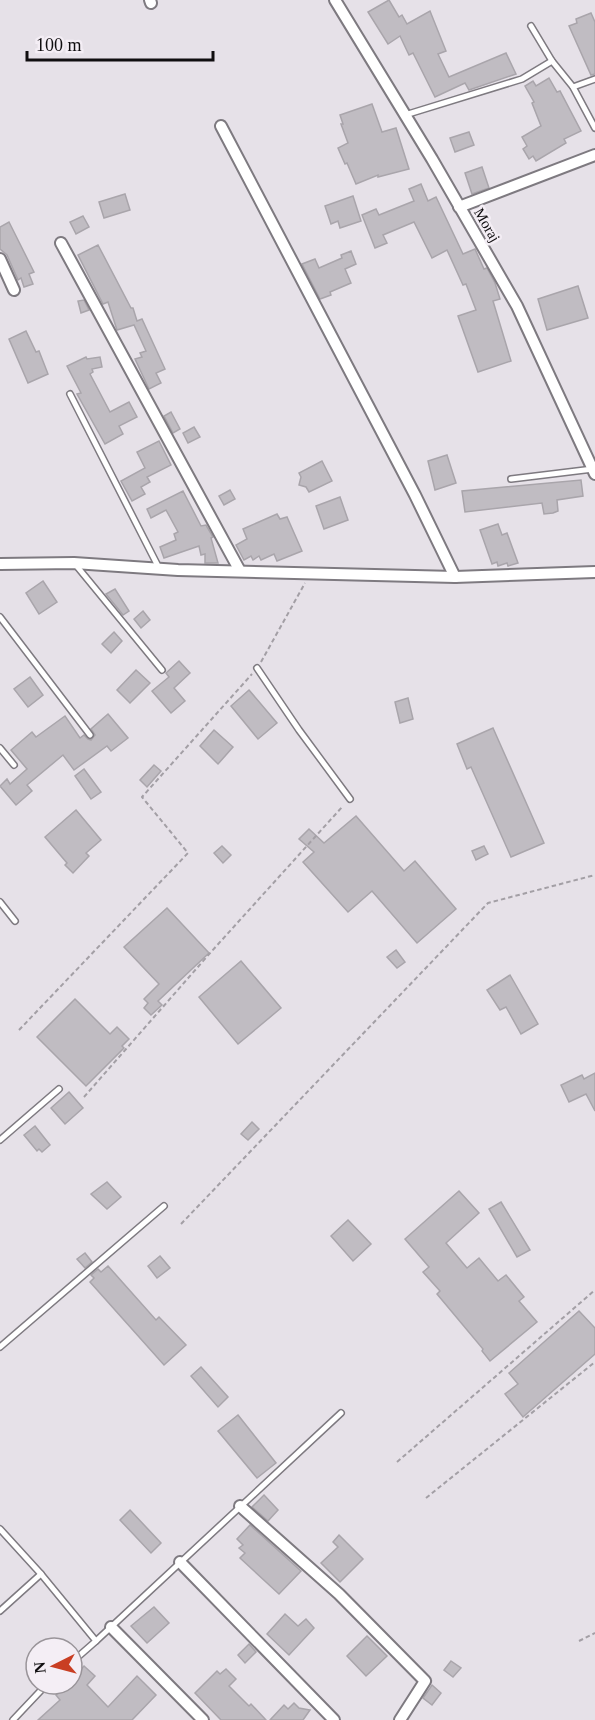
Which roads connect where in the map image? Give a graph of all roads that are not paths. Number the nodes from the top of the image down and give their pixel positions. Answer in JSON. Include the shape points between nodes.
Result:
{"nodes":[{"id":1,"x":335,"y":0,"type":"edge"},
{"id":2,"x":531,"y":26,"type":"dead end"},
{"id":3,"x":552,"y":61,"type":"junction"},
{"id":4,"x":595,"y":79,"type":"edge"},
{"id":5,"x":573,"y":87,"type":"junction"},
{"id":6,"x":405,"y":115,"type":"junction"},
{"id":7,"x":221,"y":126,"type":"dead end"},
{"id":8,"x":595,"y":129,"type":"edge"},
{"id":9,"x":595,"y":155,"type":"edge"},
{"id":10,"x":459,"y":207,"type":"junction"},
{"id":11,"x":61,"y":243,"type":"dead end"},
{"id":12,"x":0,"y":259,"type":"edge"},
{"id":13,"x":14,"y":290,"type":"dead end"},
{"id":14,"x":70,"y":394,"type":"dead end"},
{"id":15,"x":594,"y":471,"type":"edge"},
{"id":16,"x":511,"y":479,"type":"dead end"},
{"id":17,"x":74,"y":563,"type":"junction"},
{"id":18,"x":0,"y":564,"type":"edge"},
{"id":19,"x":160,"y":569,"type":"junction"},
{"id":20,"x":240,"y":571,"type":"junction"},
{"id":21,"x":595,"y":572,"type":"edge"},
{"id":22,"x":455,"y":577,"type":"junction"},
{"id":23,"x":0,"y":617,"type":"edge"},
{"id":24,"x":257,"y":669,"type":"road end"},
{"id":25,"x":162,"y":670,"type":"dead end"},
{"id":26,"x":90,"y":735,"type":"dead end"},
{"id":27,"x":0,"y":748,"type":"edge"},
{"id":28,"x":14,"y":765,"type":"dead end"},
{"id":29,"x":350,"y":799,"type":"road end"},
{"id":30,"x":0,"y":902,"type":"edge"},
{"id":31,"x":15,"y":921,"type":"dead end"},
{"id":32,"x":59,"y":1089,"type":"dead end"},
{"id":33,"x":0,"y":1140,"type":"edge"},
{"id":34,"x":164,"y":1206,"type":"dead end"},
{"id":35,"x":0,"y":1347,"type":"edge"},
{"id":36,"x":341,"y":1413,"type":"dead end"},
{"id":37,"x":240,"y":1506,"type":"junction"},
{"id":38,"x":0,"y":1529,"type":"edge"},
{"id":39,"x":180,"y":1562,"type":"junction"},
{"id":40,"x":41,"y":1574,"type":"junction"},
{"id":41,"x":0,"y":1611,"type":"edge"},
{"id":42,"x":111,"y":1627,"type":"junction"},
{"id":43,"x":96,"y":1641,"type":"junction"},
{"id":44,"x":84,"y":1652,"type":"edge"},
{"id":45,"x":36,"y":1696,"type":"edge"},
{"id":46,"x":13,"y":1720,"type":"edge"},
{"id":47,"x":203,"y":1720,"type":"edge"},
{"id":48,"x":334,"y":1720,"type":"edge"},
{"id":49,"x":400,"y":1720,"type":"edge"}],
"edges":[{"from":1,"to":6,"type":"street","name":"Moraj"},
{"from":2,"to":3,"type":"lane"},
{"from":3,"to":5,"type":"lane"},
{"from":3,"to":6,"type":"lane","via":[[522,79]]},
{"from":4,"to":5,"type":"lane"},
{"from":5,"to":8,"type":"lane"},
{"from":6,"to":10,"type":"street","name":"Moraj"},
{"from":7,"to":22,"type":"street"},
{"from":9,"to":10,"type":"street"},
{"from":10,"to":15,"type":"street","name":"Moraj","via":[[517,306]]},
{"from":11,"to":20,"type":"street"},
{"from":12,"to":13,"type":"street"},
{"from":14,"to":19,"type":"lane"},
{"from":15,"to":16,"type":"lane"},
{"from":17,"to":18,"type":"street"},
{"from":17,"to":19,"type":"street"},
{"from":17,"to":25,"type":"lane"},
{"from":19,"to":20,"type":"street"},
{"from":20,"to":22,"type":"street"},
{"from":21,"to":22,"type":"street"},
{"from":23,"to":26,"type":"lane"},
{"from":24,"to":29,"type":"lane"},
{"from":27,"to":28,"type":"lane"},
{"from":30,"to":31,"type":"lane"},
{"from":32,"to":33,"type":"lane"},
{"from":34,"to":35,"type":"lane"},
{"from":36,"to":37,"type":"lane"},
{"from":37,"to":39,"type":"lane"},
{"from":37,"to":49,"type":"street","via":[[339,1594],[425,1681]]},
{"from":38,"to":40,"type":"lane"},
{"from":39,"to":42,"type":"lane"},
{"from":39,"to":48,"type":"street"},
{"from":40,"to":41,"type":"lane"},
{"from":40,"to":43,"type":"lane"},
{"from":42,"to":43,"type":"lane"},
{"from":42,"to":47,"type":"street"},
{"from":43,"to":44,"type":"lane"},
{"from":45,"to":46,"type":"lane"}]}
